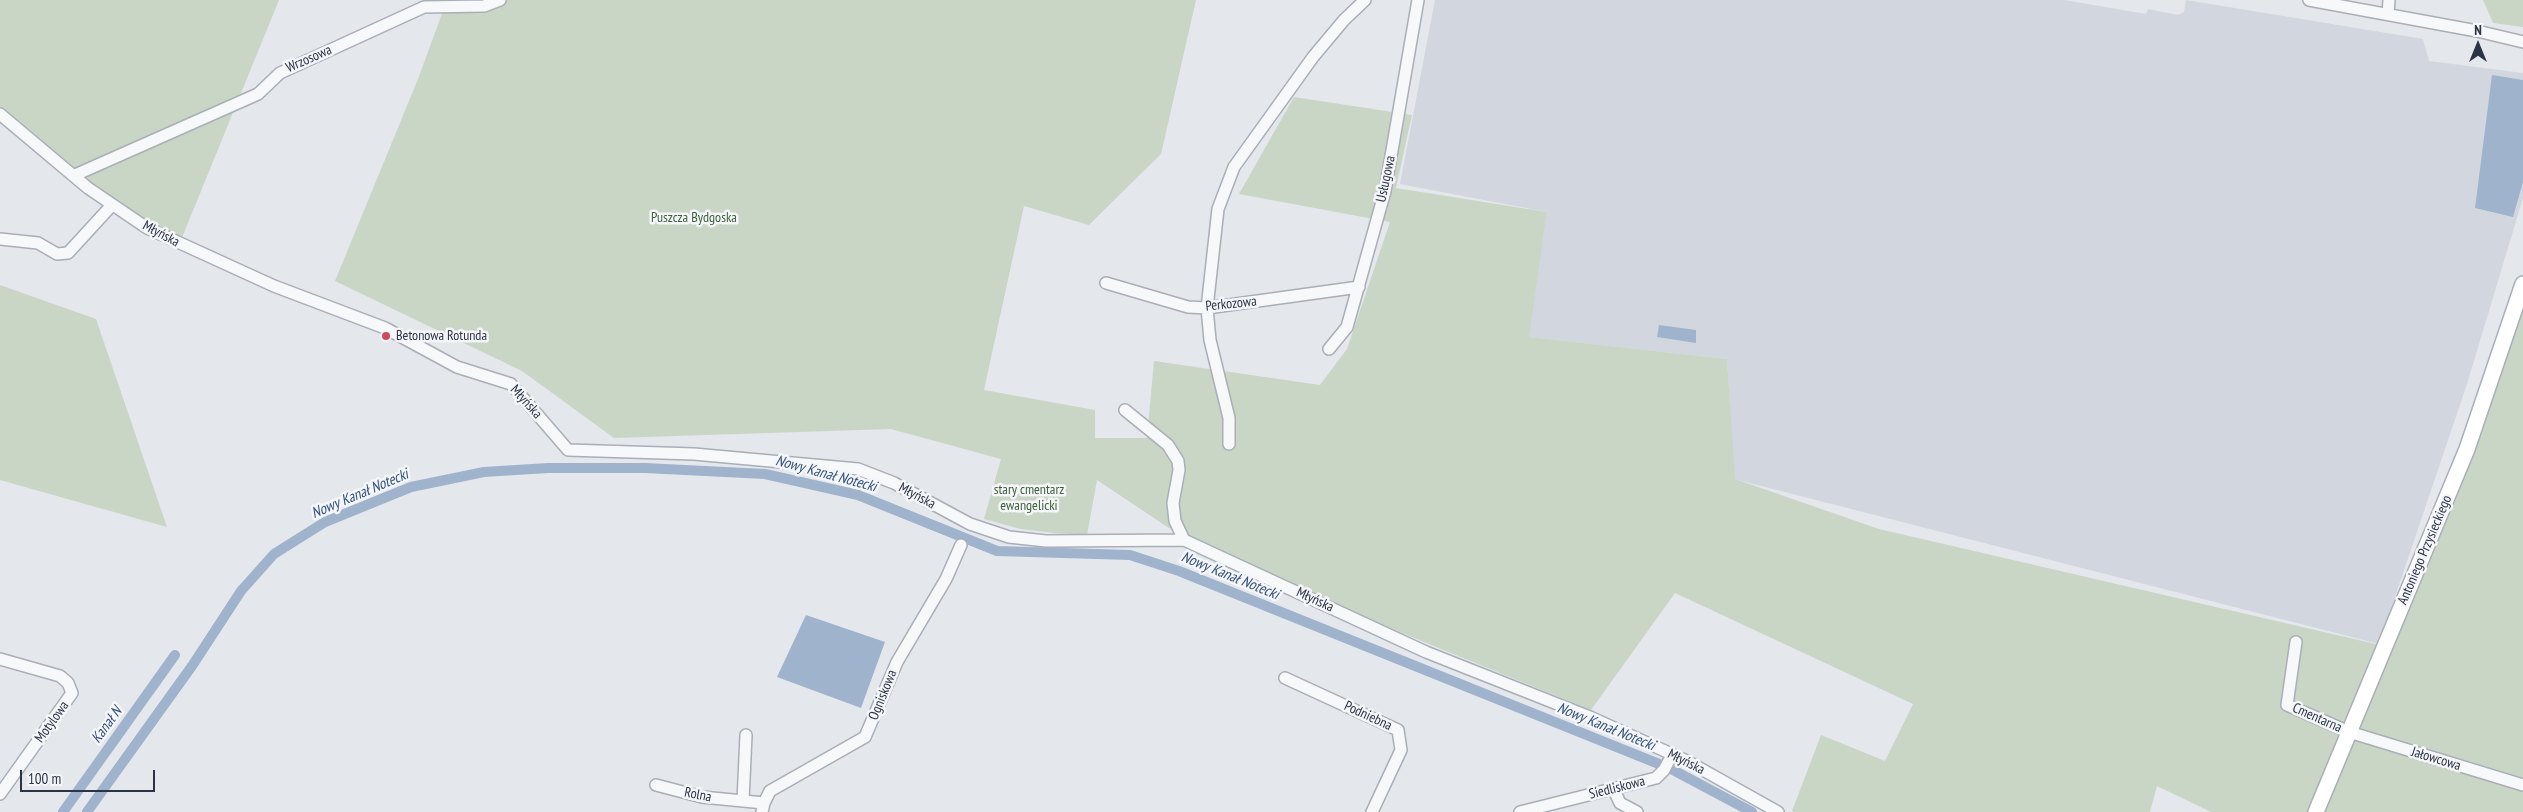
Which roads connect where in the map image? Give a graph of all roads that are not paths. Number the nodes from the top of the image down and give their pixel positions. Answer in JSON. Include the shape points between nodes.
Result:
{"nodes":[{"id":1,"x":500,"y":0,"type":"edge"},
{"id":2,"x":1365,"y":0,"type":"edge"},
{"id":3,"x":1418,"y":0,"type":"edge"},
{"id":4,"x":2309,"y":0,"type":"edge"},
{"id":5,"x":2389,"y":0,"type":"edge"},
{"id":6,"x":2388,"y":14,"type":"junction"},
{"id":7,"x":2501,"y":36,"type":"junction"},
{"id":8,"x":2523,"y":38,"type":"edge"},
{"id":9,"x":2523,"y":42,"type":"edge"},
{"id":10,"x":0,"y":114,"type":"edge"},
{"id":11,"x":75,"y":175,"type":"junction"},
{"id":12,"x":112,"y":205,"type":"junction"},
{"id":13,"x":0,"y":239,"type":"edge"},
{"id":14,"x":1106,"y":283,"type":"dead end"},
{"id":15,"x":2523,"y":284,"type":"edge"},
{"id":16,"x":1359,"y":287,"type":"junction"},
{"id":17,"x":1207,"y":308,"type":"junction"},
{"id":18,"x":1329,"y":349,"type":"dead end"},
{"id":19,"x":1124,"y":410,"type":"dead end"},
{"id":20,"x":1229,"y":444,"type":"dead end"},
{"id":21,"x":1184,"y":540,"type":"junction"},
{"id":22,"x":961,"y":545,"type":"dead end"},
{"id":23,"x":2296,"y":642,"type":"dead end"},
{"id":24,"x":0,"y":659,"type":"edge"},
{"id":25,"x":1285,"y":678,"type":"dead end"},
{"id":26,"x":2349,"y":732,"type":"junction"},
{"id":27,"x":746,"y":735,"type":"dead end"},
{"id":28,"x":1672,"y":755,"type":"junction"},
{"id":29,"x":656,"y":785,"type":"dead end"},
{"id":30,"x":2523,"y":785,"type":"edge"},
{"id":31,"x":1614,"y":790,"type":"junction"},
{"id":32,"x":0,"y":794,"type":"edge"},
{"id":33,"x":743,"y":801,"type":"junction"},
{"id":34,"x":763,"y":808,"type":"edge"},
{"id":35,"x":1372,"y":812,"type":"edge"},
{"id":36,"x":1520,"y":812,"type":"edge"},
{"id":37,"x":1637,"y":812,"type":"edge"},
{"id":38,"x":1778,"y":812,"type":"edge"},
{"id":39,"x":2316,"y":812,"type":"edge"}],
"edges":[{"from":1,"to":11,"type":"street","name":"Wrzosowa","via":[[484,6],[424,7],[280,73],[258,94]]},
{"from":2,"to":17,"type":"street","via":[[1313,57],[1234,167],[1218,208]]},
{"from":3,"to":16,"type":"street","name":"Usługowa","via":[[1385,191]]},
{"from":4,"to":6,"type":"street"},
{"from":5,"to":6,"type":"street"},
{"from":6,"to":7,"type":"street"},
{"from":7,"to":8,"type":"street"},
{"from":7,"to":9,"type":"street"},
{"from":10,"to":11,"type":"street","name":"Młyńska"},
{"from":11,"to":12,"type":"street","name":"Młyńska"},
{"from":12,"to":13,"type":"street","via":[[68,253],[57,254],[38,244]]},
{"from":12,"to":21,"type":"street","name":"Młyńska","via":[[147,228],[201,255],[385,328],[457,367],[511,384],[568,450],[694,454],[858,470],[894,483],[970,524],[1009,537],[1046,541]]},
{"from":14,"to":17,"type":"street","name":"Perkozowa","via":[[1188,306]]},
{"from":15,"to":26,"type":"street","name":"Antoniego Przysieckiego","via":[[2467,449]]},
{"from":16,"to":17,"type":"street","name":"Perkozowa"},
{"from":16,"to":18,"type":"street","name":"Usługowa","via":[[1347,326]]},
{"from":17,"to":20,"type":"street","via":[[1210,340],[1229,418]]},
{"from":19,"to":21,"type":"street","via":[[1168,445],[1178,461],[1173,503],[1175,521]]},
{"from":21,"to":28,"type":"street","name":"Młyńska","via":[[1426,652],[1590,717]]},
{"from":22,"to":34,"type":"street","name":"Ogniskowa","via":[[946,580],[897,662],[865,737],[770,791]]},
{"from":23,"to":26,"type":"street","name":"Cmentarna","via":[[2286,705]]},
{"from":24,"to":32,"type":"street","name":"Motylowa","via":[[60,676],[72,693]]},
{"from":25,"to":35,"type":"street","name":"Podniebna","via":[[1398,730],[1401,750]]},
{"from":26,"to":30,"type":"street","name":"Jałowcowa"},
{"from":26,"to":39,"type":"street","name":"Antoniego Przysieckiego"},
{"from":27,"to":33,"type":"street"},
{"from":28,"to":31,"type":"street","name":"Siedliskowa","via":[[1656,778]]},
{"from":28,"to":38,"type":"street","name":"Młyńska"},
{"from":29,"to":33,"type":"street","name":"Rolna","via":[[702,797]]},
{"from":31,"to":36,"type":"street","name":"Siedliskowa"},
{"from":31,"to":37,"type":"street","via":[[1620,803]]},
{"from":33,"to":34,"type":"street","name":"Rolna"}]}
